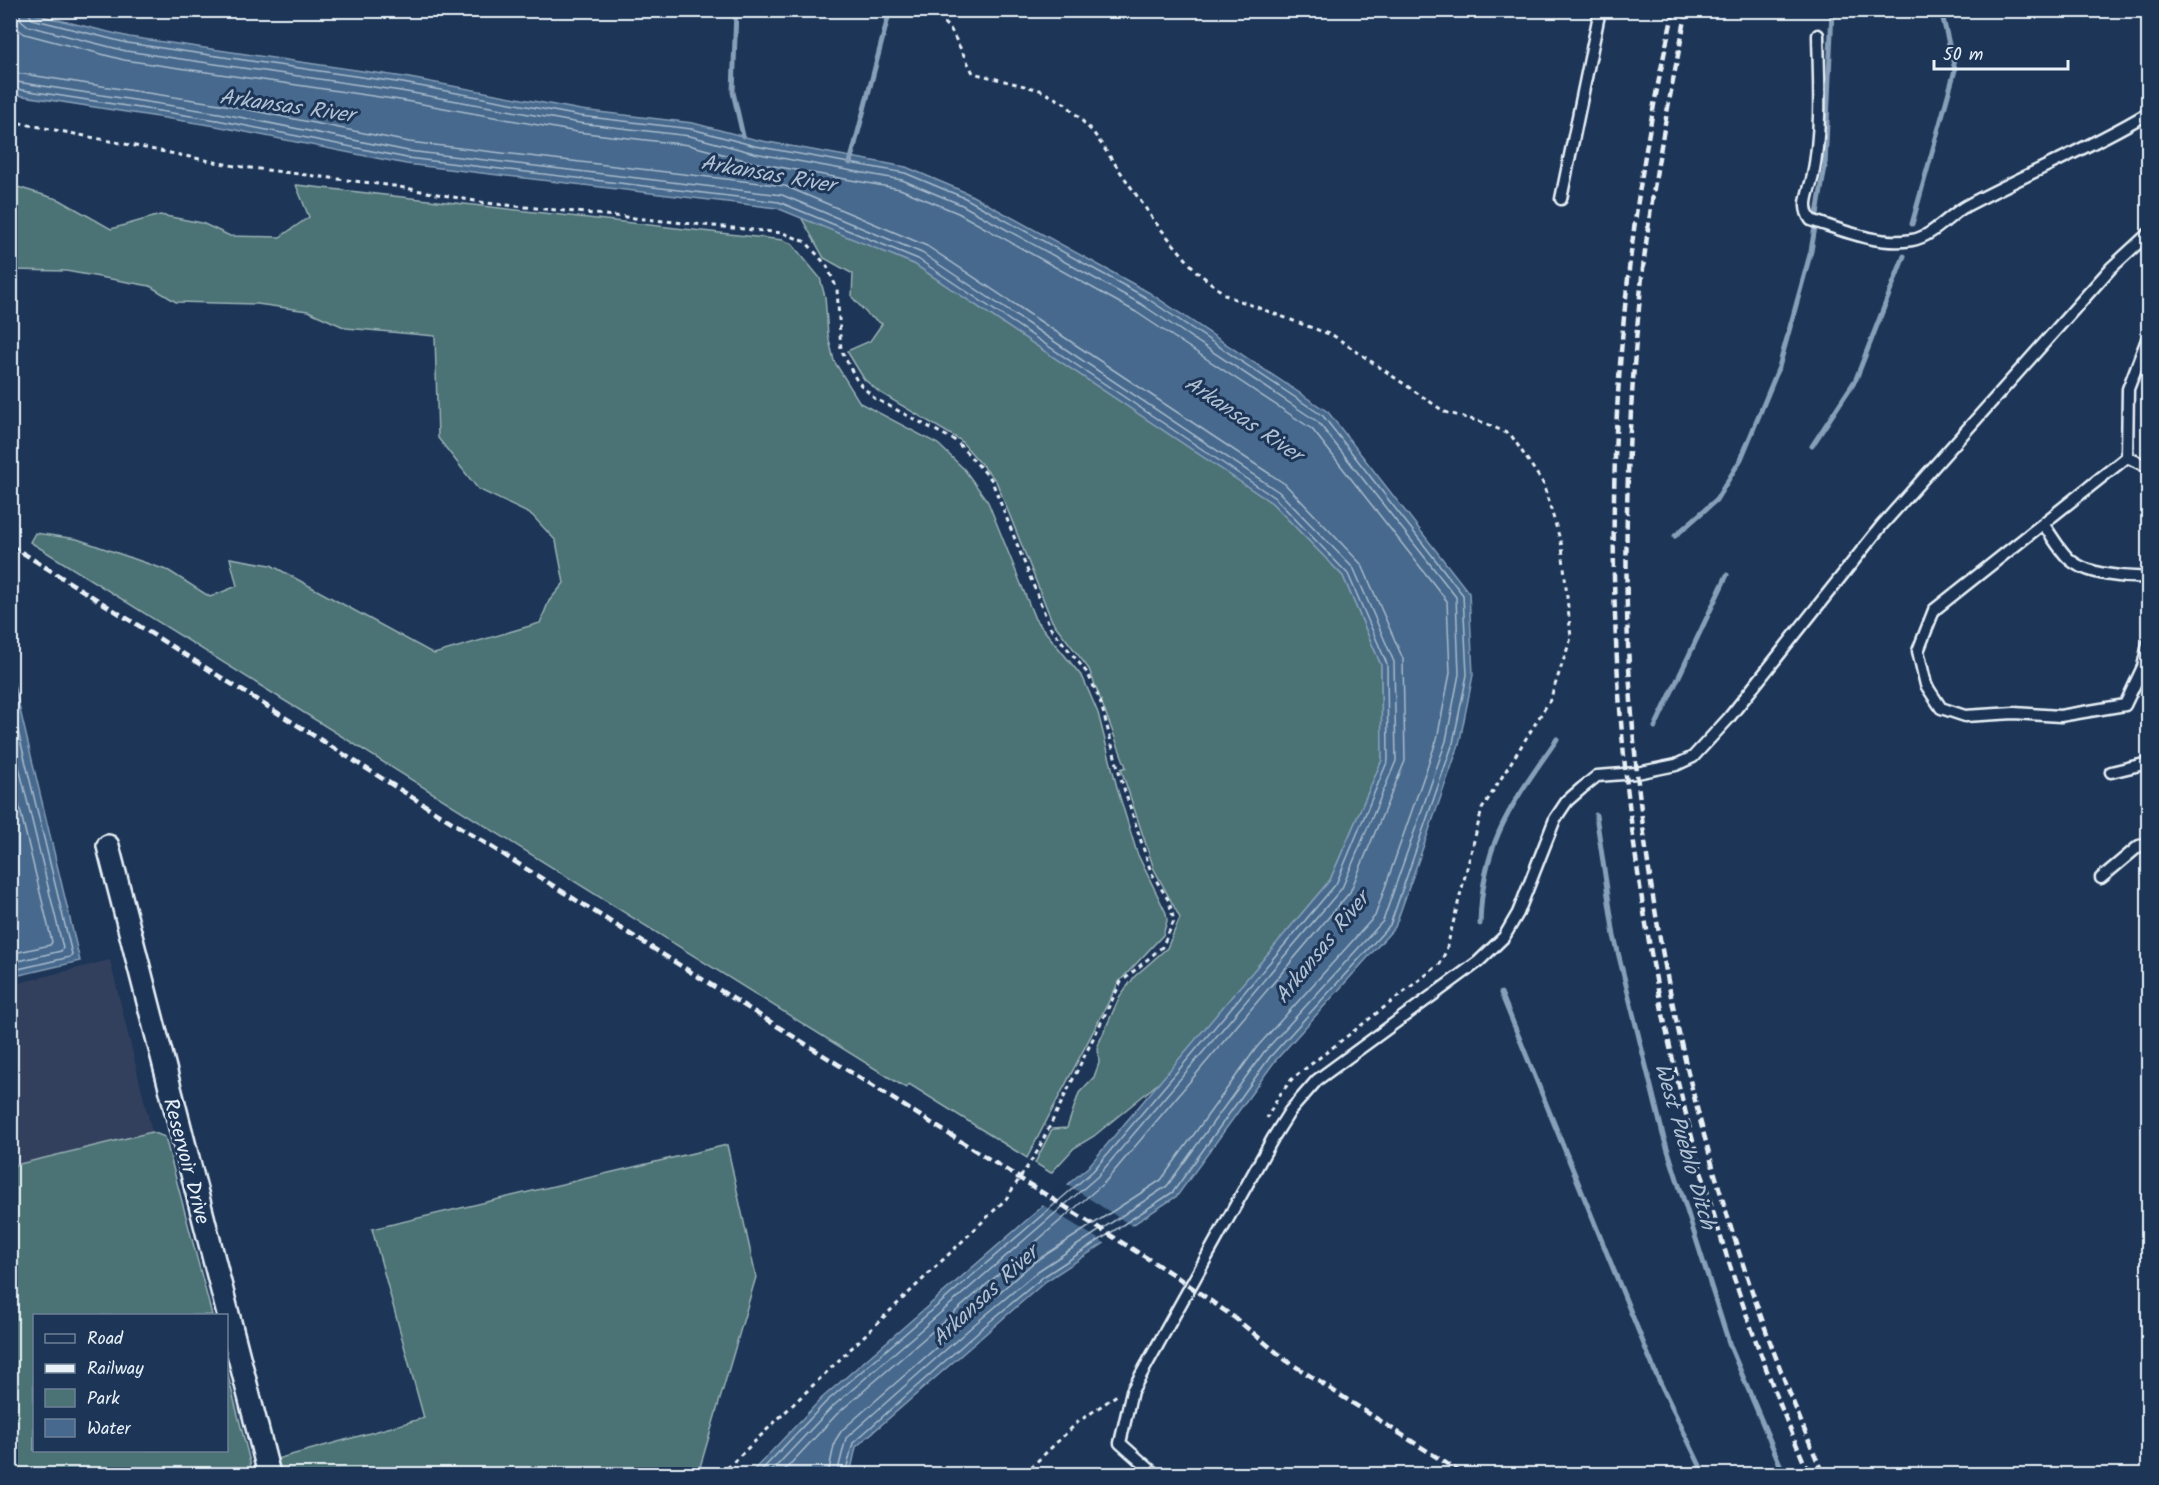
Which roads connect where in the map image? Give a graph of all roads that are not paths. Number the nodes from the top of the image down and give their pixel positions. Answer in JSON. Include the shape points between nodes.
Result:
{"nodes":[{"id":1,"x":1600,"y":10,"type":"edge"},
{"id":2,"x":1818,"y":35,"type":"dead end"},
{"id":3,"x":2148,"y":113,"type":"edge"},
{"id":4,"x":1561,"y":199,"type":"dead end"},
{"id":5,"x":2148,"y":234,"type":"edge"},
{"id":6,"x":2148,"y":337,"type":"edge"},
{"id":7,"x":2127,"y":458,"type":"junction"},
{"id":8,"x":2148,"y":467,"type":"edge"},
{"id":9,"x":2043,"y":524,"type":"junction"},
{"id":10,"x":2148,"y":577,"type":"edge"},
{"id":11,"x":2148,"y":644,"type":"edge"},
{"id":12,"x":2148,"y":763,"type":"edge"},
{"id":13,"x":2111,"y":772,"type":"dead end"},
{"id":14,"x":2148,"y":844,"type":"edge"},
{"id":15,"x":108,"y":846,"type":"dead end"},
{"id":16,"x":2101,"y":878,"type":"dead end"},
{"id":17,"x":228,"y":1314,"type":"edge"},
{"id":18,"x":228,"y":1314,"type":"edge"},
{"id":19,"x":269,"y":1474,"type":"edge"},
{"id":20,"x":1155,"y":1474,"type":"edge"}],
"edges":[{"from":1,"to":4,"type":"lane"},
{"from":2,"to":3,"type":"lane","via":[[1819,127],[1806,199],[1807,214],[1811,220],[1859,236],[1895,242],[1914,240],[1964,207]]},
{"from":5,"to":20,"type":"lane","via":[[2111,268],[1882,525],[1728,719],[1693,757],[1676,765],[1637,773],[1597,776],[1567,801],[1555,819],[1518,914],[1504,937],[1478,962],[1317,1080],[1290,1111],[1132,1391],[1120,1443]]},
{"from":6,"to":7,"type":"lane","via":[[2128,389]]},
{"from":7,"to":8,"type":"lane"},
{"from":7,"to":9,"type":"lane"},
{"from":9,"to":10,"type":"lane","via":[[2069,559],[2093,571],[2125,578]]},
{"from":9,"to":11,"type":"lane","via":[[1934,610],[1918,651],[1926,685],[1941,708],[1965,716],[2060,716],[2125,705],[2143,667]]},
{"from":12,"to":13,"type":"lane"},
{"from":14,"to":16,"type":"lane","via":[[2139,846]]},
{"from":15,"to":18,"type":"street","name":"Reservoir Drive"},
{"from":17,"to":19,"type":"street","name":"Reservoir Drive"}]}
